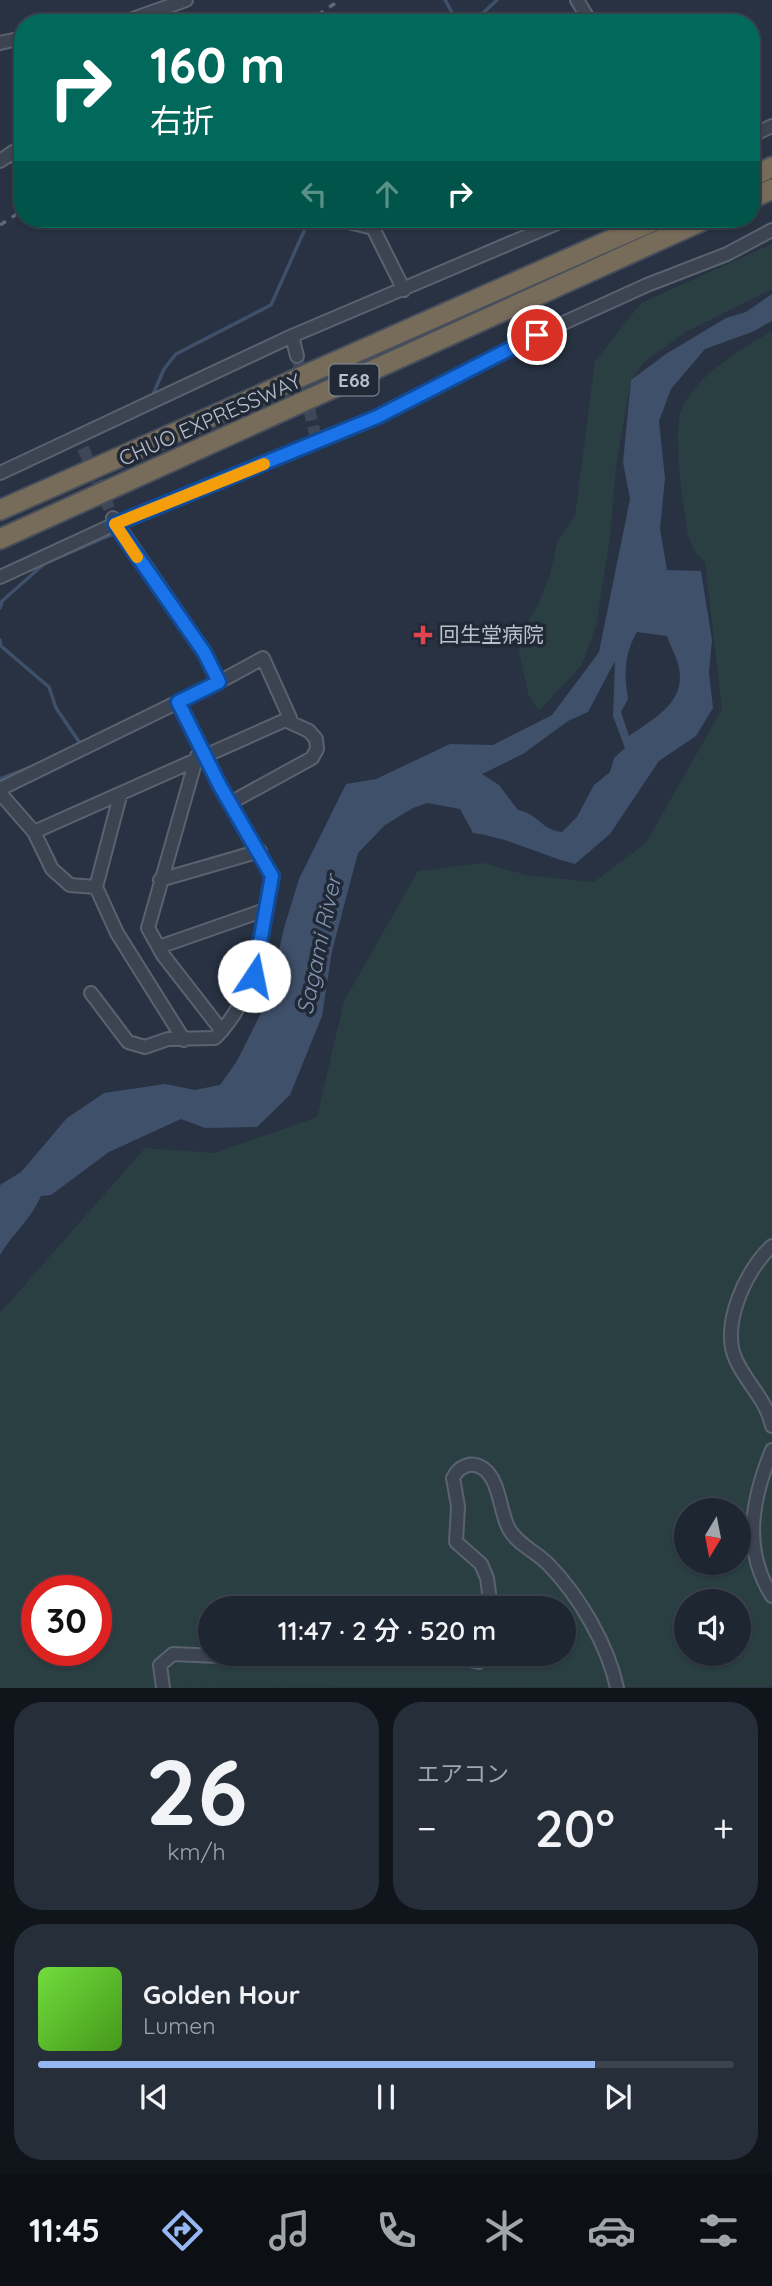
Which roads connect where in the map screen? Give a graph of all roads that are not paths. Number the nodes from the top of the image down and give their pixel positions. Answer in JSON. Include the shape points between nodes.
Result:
{"nodes":[{"id":1,"x":186,"y":0,"type":"edge"},
{"id":2,"x":147,"y":14,"type":"edge"},
{"id":3,"x":14,"y":153,"type":"edge"},
{"id":4,"x":0,"y":161,"type":"edge"},
{"id":5,"x":373,"y":228,"type":"edge"},
{"id":6,"x":546,"y":228,"type":"edge"},
{"id":7,"x":638,"y":228,"type":"edge"},
{"id":8,"x":686,"y":228,"type":"edge"},
{"id":9,"x":772,"y":230,"type":"edge"},
{"id":10,"x":404,"y":290,"type":"junction"},
{"id":11,"x":292,"y":336,"type":"junction"},
{"id":12,"x":297,"y":356,"type":"tunnel mouth"},
{"id":13,"x":0,"y":473,"type":"edge"},
{"id":14,"x":0,"y":510,"type":"edge"},
{"id":15,"x":114,"y":521,"type":"junction"},
{"id":16,"x":0,"y":539,"type":"edge"},
{"id":17,"x":0,"y":577,"type":"edge"},
{"id":18,"x":219,"y":682,"type":"junction"},
{"id":19,"x":178,"y":702,"type":"junction"},
{"id":20,"x":285,"y":720,"type":"junction"},
{"id":21,"x":201,"y":758,"type":"junction"},
{"id":22,"x":0,"y":791,"type":"edge"},
{"id":23,"x":120,"y":796,"type":"junction"},
{"id":24,"x":230,"y":803,"type":"junction"},
{"id":25,"x":34,"y":832,"type":"junction"},
{"id":26,"x":260,"y":851,"type":"junction"},
{"id":27,"x":160,"y":880,"type":"junction"},
{"id":28,"x":96,"y":887,"type":"junction"},
{"id":29,"x":265,"y":910,"type":"junction"},
{"id":30,"x":159,"y":947,"type":"junction"},
{"id":31,"x":91,"y":993,"type":"dead end"},
{"id":32,"x":222,"y":1031,"type":"junction"},
{"id":33,"x":184,"y":1040,"type":"junction"},
{"id":34,"x":772,"y":1246,"type":"edge"},
{"id":35,"x":772,"y":1426,"type":"edge"},
{"id":36,"x":772,"y":1450,"type":"edge"},
{"id":37,"x":490,"y":1596,"type":"edge"},
{"id":38,"x":573,"y":1596,"type":"edge"},
{"id":39,"x":772,"y":1596,"type":"edge"},
{"id":40,"x":576,"y":1601,"type":"edge"},
{"id":41,"x":198,"y":1655,"type":"edge"},
{"id":42,"x":163,"y":1688,"type":"edge"},
{"id":43,"x":617,"y":1688,"type":"edge"}],
"edges":[{"from":1,"to":2,"type":"street"},
{"from":3,"to":4,"type":"street"},
{"from":5,"to":10,"type":"street"},
{"from":6,"to":10,"type":"street"},
{"from":7,"to":14,"type":"highway","name":"CHUO EXPRESSWAY","number":"E68"},
{"from":8,"to":16,"type":"highway","name":"CHUO EXPRESSWAY","number":"E68"},
{"from":9,"to":15,"type":"street","via":[[727,254],[537,335],[377,417]]},
{"from":10,"to":11,"type":"street"},
{"from":11,"to":12,"type":"street"},
{"from":11,"to":13,"type":"street","via":[[81,443]]},
{"from":15,"to":17,"type":"street"},
{"from":15,"to":18,"type":"street","via":[[204,652]]},
{"from":18,"to":19,"type":"street"},
{"from":18,"to":20,"type":"street","via":[[263,658],[290,718]]},
{"from":19,"to":21,"type":"street","via":[[200,742]]},
{"from":19,"to":22,"type":"street"},
{"from":20,"to":21,"type":"street"},
{"from":20,"to":24,"type":"street","via":[[316,739],[312,758]]},
{"from":21,"to":23,"type":"street"},
{"from":21,"to":24,"type":"street"},
{"from":21,"to":27,"type":"street"},
{"from":22,"to":25,"type":"street"},
{"from":23,"to":25,"type":"street"},
{"from":23,"to":28,"type":"street"},
{"from":24,"to":26,"type":"street"},
{"from":25,"to":28,"type":"street","via":[[52,869],[71,885]]},
{"from":26,"to":27,"type":"street"},
{"from":26,"to":29,"type":"street","via":[[272,876]]},
{"from":27,"to":30,"type":"street","via":[[148,928]]},
{"from":28,"to":33,"type":"street","via":[[117,933]]},
{"from":29,"to":30,"type":"street"},
{"from":29,"to":32,"type":"street","via":[[254,976]]},
{"from":30,"to":32,"type":"street"},
{"from":31,"to":33,"type":"street","via":[[128,1042],[145,1047]]},
{"from":32,"to":33,"type":"street","via":[[215,1038]]},
{"from":34,"to":35,"type":"street","via":[[749,1279],[730,1338],[735,1359],[768,1407]]},
{"from":36,"to":39,"type":"street","via":[[751,1532],[754,1555]]},
{"from":37,"to":38,"type":"street","via":[[481,1564],[456,1542],[458,1506],[453,1478],[471,1464],[485,1469],[491,1479],[509,1530],[548,1563]]},
{"from":40,"to":43,"type":"street","via":[[599,1639]]},
{"from":41,"to":42,"type":"street","via":[[173,1654],[160,1665]]}]}
